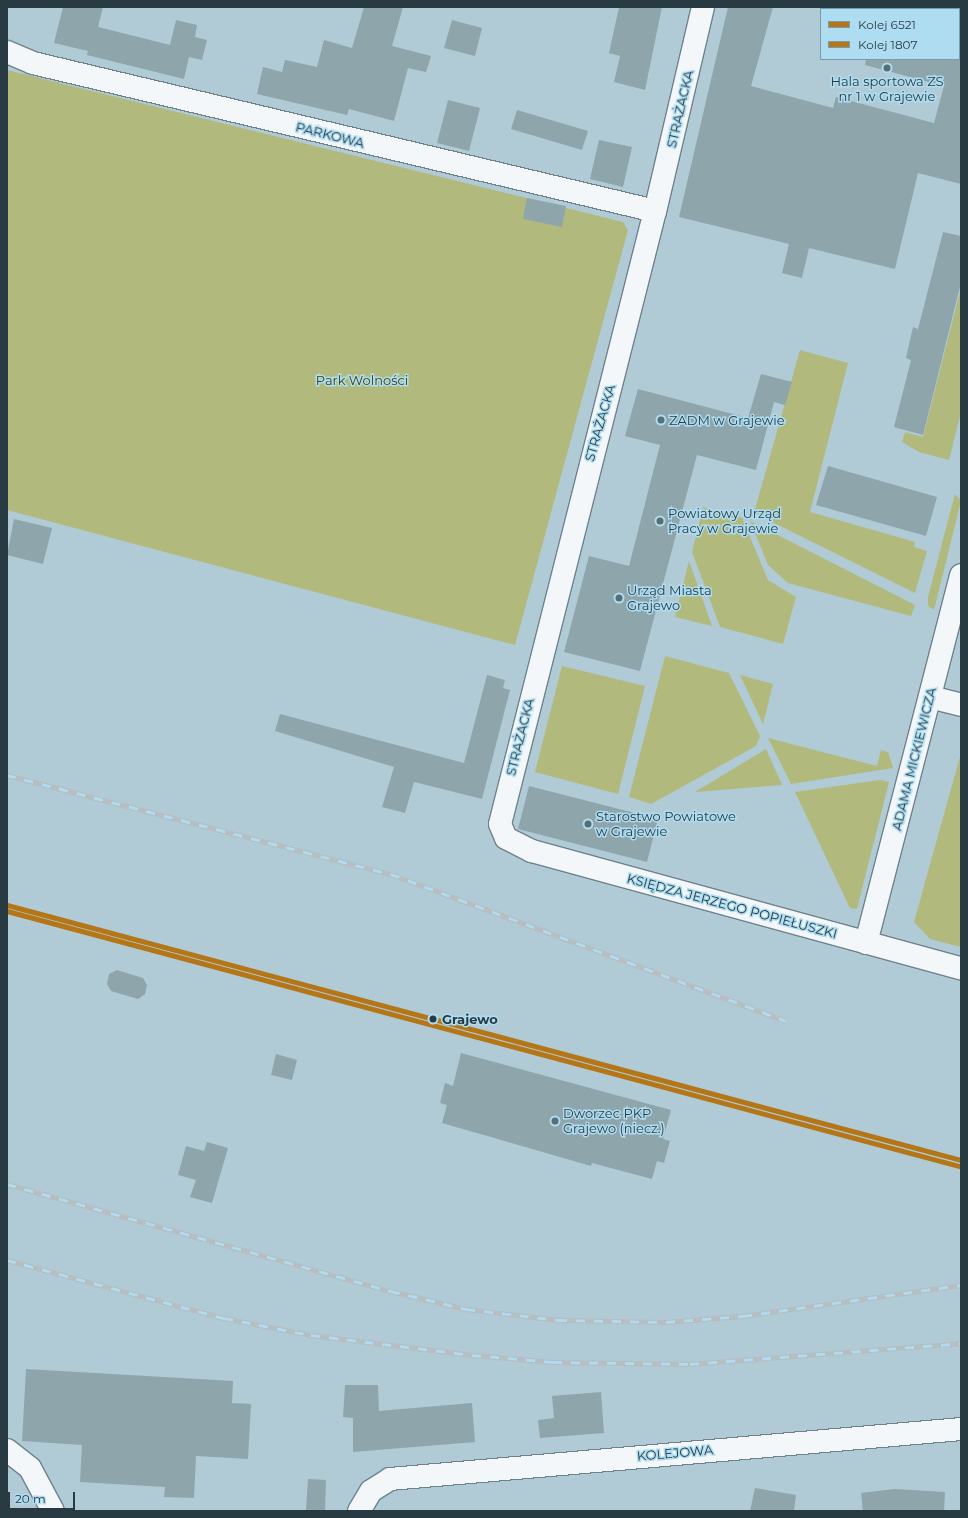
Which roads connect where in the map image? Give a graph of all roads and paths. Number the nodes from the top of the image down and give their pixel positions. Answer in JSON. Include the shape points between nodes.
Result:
{"nodes":[{"id":1,"x":703,"y":7,"type":"edge"},
{"id":2,"x":7,"y":52,"type":"edge"},
{"id":3,"x":655,"y":211,"type":"junction"},
{"id":4,"x":961,"y":575,"type":"edge"},
{"id":5,"x":930,"y":698,"type":"junction"},
{"id":6,"x":961,"y":705,"type":"edge"},
{"id":7,"x":506,"y":838,"type":"joint"},
{"id":8,"x":866,"y":943,"type":"junction"},
{"id":9,"x":961,"y":968,"type":"edge"},
{"id":10,"x":961,"y":1429,"type":"edge"},
{"id":11,"x":7,"y":1450,"type":"edge"},
{"id":12,"x":53,"y":1511,"type":"edge"},
{"id":13,"x":359,"y":1511,"type":"edge"}],
"edges":[{"from":1,"to":3,"type":"street","name":"STRAŻACKA"},
{"from":2,"to":3,"type":"street","name":"PARKOWA","via":[[41,65]]},
{"from":3,"to":7,"type":"street","name":"STRAŻACKA","via":[[503,804],[500,824]]},
{"from":4,"to":5,"type":"street","name":"ADAMA MICKIEWICZA"},
{"from":5,"to":6,"type":"street"},
{"from":5,"to":8,"type":"street","name":"ADAMA MICKIEWICZA"},
{"from":7,"to":8,"type":"street","name":"KSIĘDZA JERZEGO POPIEŁUSZKI","via":[[532,851]]},
{"from":8,"to":9,"type":"street","name":"KSIĘDZA JERZEGO POPIEŁUSZKI"},
{"from":10,"to":13,"type":"street","name":"KOLEJOWA","via":[[390,1479],[371,1491]]},
{"from":11,"to":12,"type":"street","via":[[30,1468]]}]}
